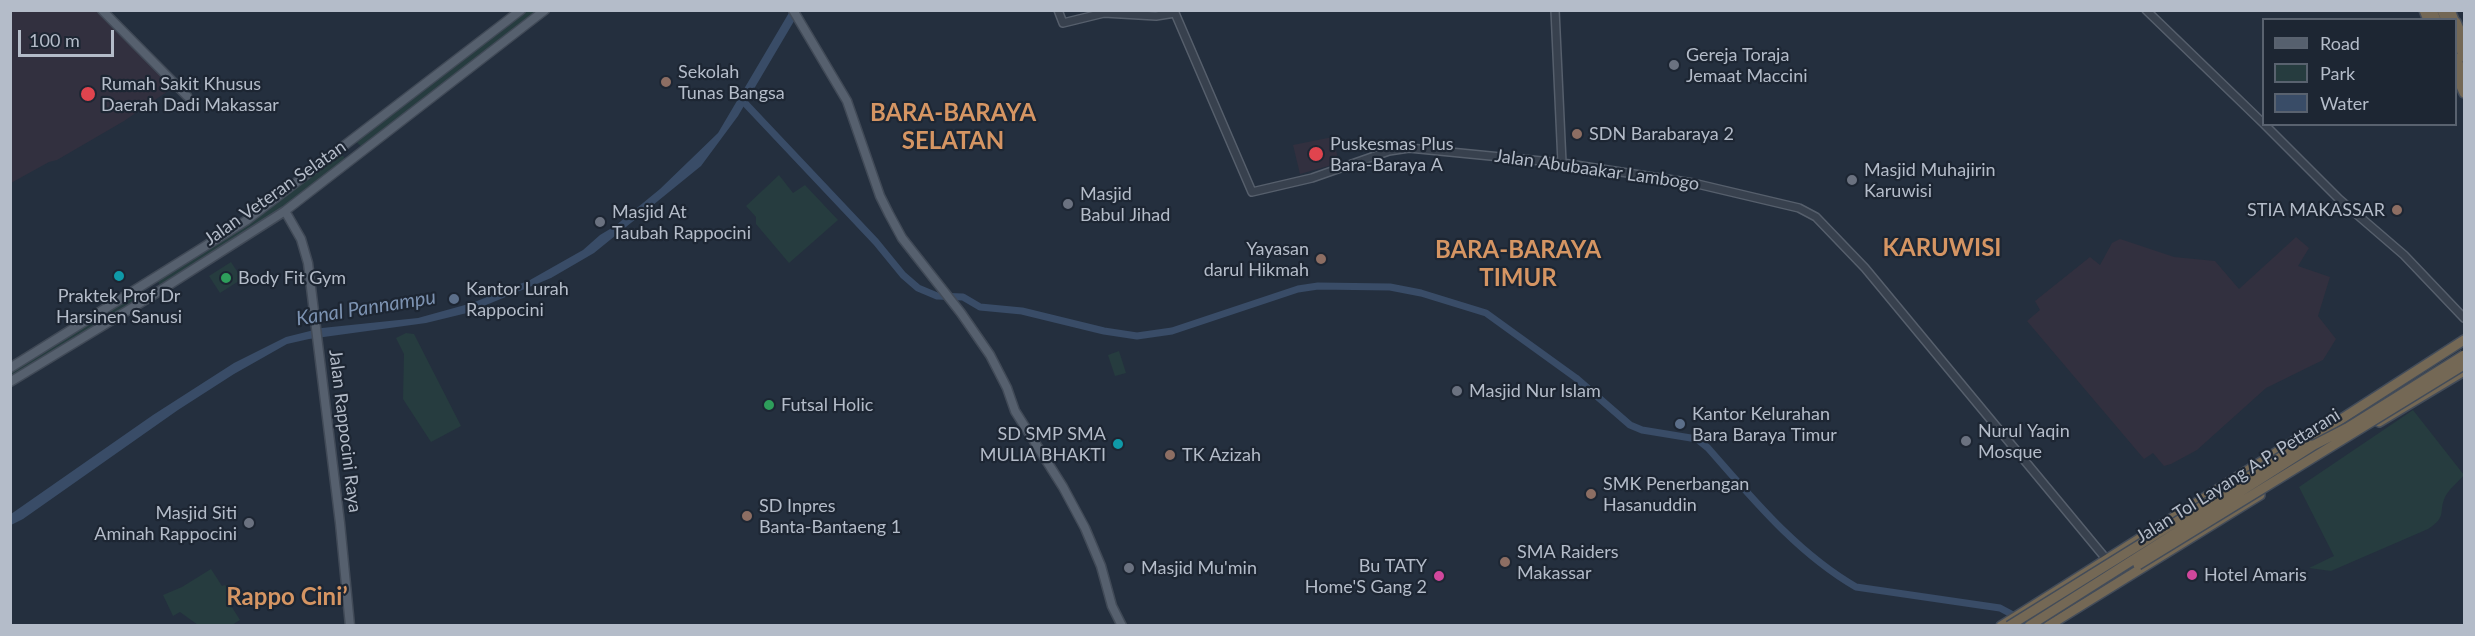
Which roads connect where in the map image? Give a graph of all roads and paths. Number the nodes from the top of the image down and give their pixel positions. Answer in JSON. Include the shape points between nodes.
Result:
{"nodes":[{"id":1,"x":102,"y":10,"type":"edge"},
{"id":2,"x":521,"y":10,"type":"edge"},
{"id":3,"x":545,"y":10,"type":"edge"},
{"id":4,"x":793,"y":10,"type":"edge"},
{"id":5,"x":1058,"y":10,"type":"edge"},
{"id":6,"x":1555,"y":10,"type":"edge"},
{"id":7,"x":2146,"y":10,"type":"edge"},
{"id":8,"x":2457,"y":25,"type":"edge"},
{"id":9,"x":2464,"y":40,"type":"edge"},
{"id":10,"x":2457,"y":41,"type":"edge"},
{"id":11,"x":2464,"y":57,"type":"edge"},
{"id":12,"x":2457,"y":60,"type":"edge"},
{"id":13,"x":2457,"y":77,"type":"edge"},
{"id":14,"x":2464,"y":77,"type":"edge"},
{"id":15,"x":2464,"y":93,"type":"edge"},
{"id":16,"x":187,"y":96,"type":"dead end"},
{"id":17,"x":2262,"y":122,"type":"edge"},
{"id":18,"x":2266,"y":126,"type":"edge"},
{"id":19,"x":351,"y":143,"type":"junction"},
{"id":20,"x":360,"y":154,"type":"junction"},
{"id":21,"x":1562,"y":163,"type":"junction"},
{"id":22,"x":285,"y":211,"type":"junction"},
{"id":23,"x":148,"y":282,"type":"junction"},
{"id":24,"x":156,"y":293,"type":"junction"},
{"id":25,"x":2464,"y":318,"type":"edge"},
{"id":26,"x":2464,"y":340,"type":"edge"},
{"id":27,"x":2464,"y":355,"type":"edge"},
{"id":28,"x":2464,"y":365,"type":"edge"},
{"id":29,"x":10,"y":368,"type":"edge"},
{"id":30,"x":2464,"y":371,"type":"edge"},
{"id":31,"x":10,"y":382,"type":"edge"},
{"id":32,"x":2319,"y":433,"type":"junction"},
{"id":33,"x":2304,"y":444,"type":"junction"},
{"id":34,"x":2314,"y":445,"type":"junction"},
{"id":35,"x":2314,"y":462,"type":"junction"},
{"id":36,"x":2266,"y":468,"type":"junction"},
{"id":37,"x":2277,"y":484,"type":"junction"},
{"id":38,"x":2154,"y":535,"type":"junction"},
{"id":39,"x":2107,"y":560,"type":"junction"},
{"id":40,"x":2066,"y":588,"type":"junction"},
{"id":41,"x":2026,"y":619,"type":"edge"},
{"id":42,"x":2012,"y":624,"type":"edge"},
{"id":43,"x":350,"y":626,"type":"edge"},
{"id":44,"x":1122,"y":626,"type":"edge"},
{"id":45,"x":2001,"y":626,"type":"edge"},
{"id":46,"x":2041,"y":626,"type":"edge"},
{"id":47,"x":2048,"y":626,"type":"edge"}],
"edges":[{"from":1,"to":16,"type":"main road"},
{"from":2,"to":19,"type":"main road","name":"Jalan Veteran Selatan"},
{"from":3,"to":20,"type":"main road","name":"Jalan Veteran Selatan"},
{"from":4,"to":44,"type":"main road","via":[[847,101],[880,196],[902,238],[996,365],[1015,411],[1063,488],[1093,547]]},
{"from":5,"to":21,"type":"street","name":"Jalan Abubaakar Lambogo","via":[[1063,23],[1104,14],[1176,13],[1252,192],[1409,148]]},
{"from":6,"to":21,"type":"street"},
{"from":7,"to":17,"type":"street"},
{"from":8,"to":9,"type":"highway"},
{"from":10,"to":11,"type":"highway"},
{"from":12,"to":14,"type":"highway"},
{"from":13,"to":15,"type":"highway"},
{"from":18,"to":25,"type":"street","via":[[2338,199],[2404,255]]},
{"from":19,"to":20,"type":"main road"},
{"from":19,"to":23,"type":"main road","name":"Jalan Veteran Selatan","via":[[247,220]]},
{"from":20,"to":22,"type":"main road","name":"Jalan Veteran Selatan"},
{"from":21,"to":39,"type":"street","name":"Jalan Abubaakar Lambogo","via":[[1744,193],[1799,207],[1813,215],[1865,267]]},
{"from":22,"to":24,"type":"main road","name":"Jalan Veteran Selatan"},
{"from":22,"to":43,"type":"main road","name":"Jalan Rappocini Raya","via":[[306,253]]},
{"from":23,"to":24,"type":"main road"},
{"from":23,"to":29,"type":"main road","name":"Jalan Veteran Selatan"},
{"from":24,"to":31,"type":"main road","name":"Jalan Veteran Selatan"},
{"from":26,"to":32,"type":"highway"},
{"from":27,"to":34,"type":"highway","name":"Jalan Tol Layang A.P. Pettarani","bridge":true},
{"from":28,"to":46,"type":"highway","name":"Jalan Tol Layang A.P. Pettarani","bridge":true},
{"from":30,"to":35,"type":"highway"},
{"from":32,"to":33,"type":"highway"},
{"from":32,"to":38,"type":"highway","via":[[2296,440]]},
{"from":33,"to":35,"type":"highway","via":[[2301,458],[2307,463]]},
{"from":33,"to":36,"type":"highway"},
{"from":34,"to":41,"type":"highway","name":"Jalan Tol Layang A.P. Pettarani","bridge":true},
{"from":34,"to":42,"type":"highway","bridge":true,"via":[[2295,448]]},
{"from":35,"to":37,"type":"highway"},
{"from":36,"to":37,"type":"highway","via":[[2280,471],[2283,477]]},
{"from":36,"to":38,"type":"highway"},
{"from":37,"to":47,"type":"highway"},
{"from":38,"to":39,"type":"highway"},
{"from":38,"to":40,"type":"highway"},
{"from":39,"to":40,"type":"highway"},
{"from":40,"to":41,"type":"highway"},
{"from":41,"to":42,"type":"highway","bridge":true},
{"from":42,"to":45,"type":"highway"}]}
